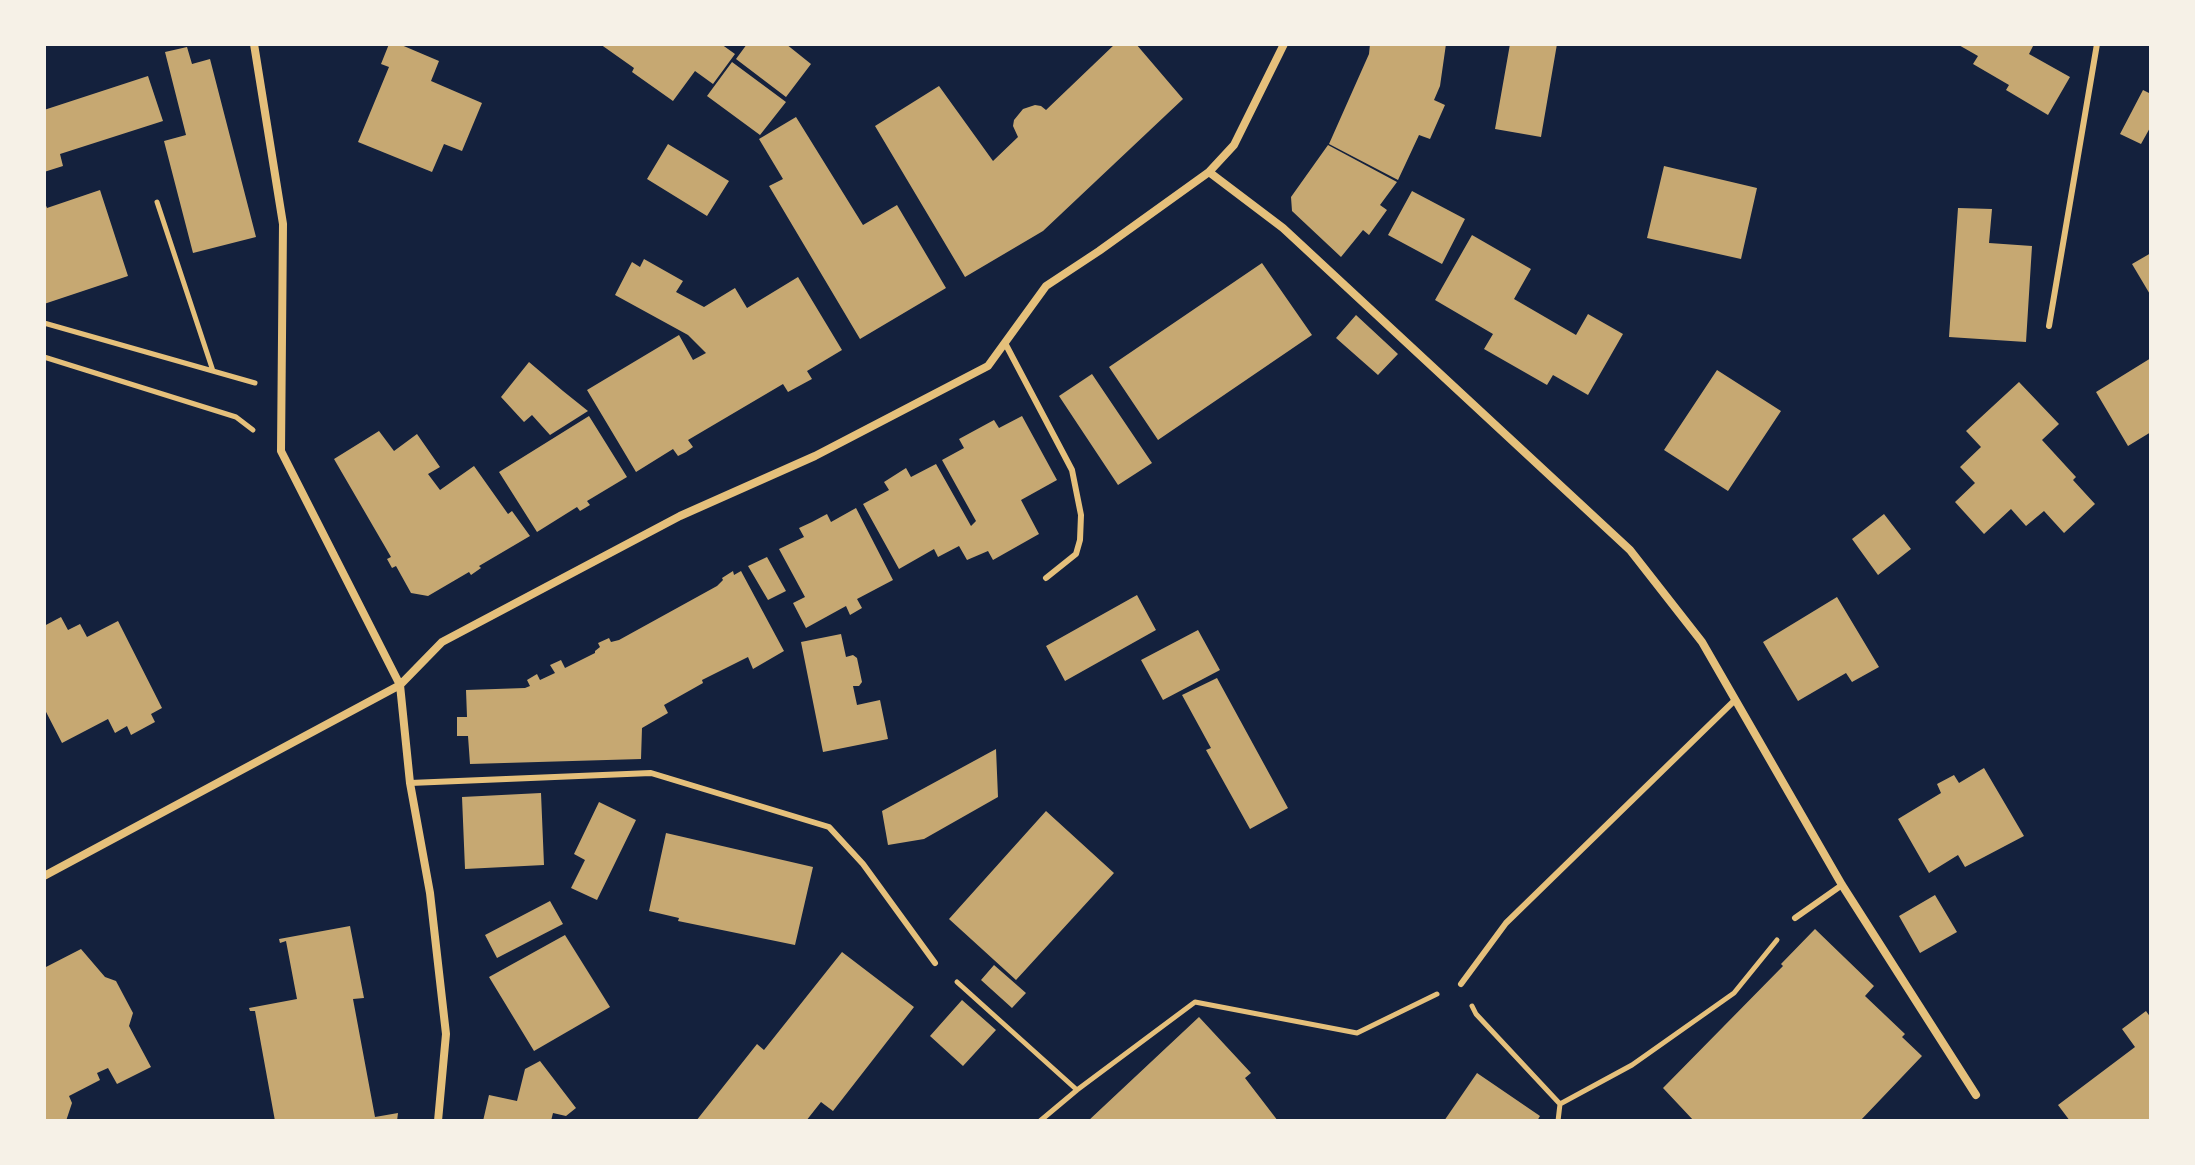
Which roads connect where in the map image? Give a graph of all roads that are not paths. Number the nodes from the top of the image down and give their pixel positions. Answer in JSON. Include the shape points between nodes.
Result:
{"nodes":[{"id":1,"x":254,"y":44,"type":"edge"},
{"id":2,"x":1284,"y":44,"type":"edge"},
{"id":3,"x":2097,"y":44,"type":"edge"},
{"id":4,"x":1209,"y":172,"type":"junction"},
{"id":5,"x":2049,"y":326,"type":"dead end"},
{"id":6,"x":1005,"y":343,"type":"junction"},
{"id":7,"x":1046,"y":578,"type":"dead end"},
{"id":8,"x":400,"y":685,"type":"junction"},
{"id":9,"x":1735,"y":700,"type":"junction"},
{"id":10,"x":410,"y":783,"type":"junction"},
{"id":11,"x":44,"y":876,"type":"edge"},
{"id":12,"x":1842,"y":885,"type":"junction"},
{"id":13,"x":1795,"y":918,"type":"road end"},
{"id":14,"x":935,"y":963,"type":"dead end"},
{"id":15,"x":1461,"y":984,"type":"road end"},
{"id":16,"x":1976,"y":1095,"type":"dead end"},
{"id":17,"x":438,"y":1121,"type":"edge"}],
"edges":[{"from":1,"to":8,"type":"street","via":[[283,224],[281,451]]},
{"from":2,"to":4,"type":"street","via":[[1234,145]]},
{"from":3,"to":5,"type":"lane"},
{"from":4,"to":6,"type":"street","via":[[1046,286]]},
{"from":4,"to":9,"type":"street","via":[[1283,228],[1630,550],[1702,642]]},
{"from":6,"to":7,"type":"lane","via":[[1072,470],[1081,515],[1076,554]]},
{"from":6,"to":8,"type":"street","via":[[988,366],[815,456],[680,516],[442,642]]},
{"from":8,"to":10,"type":"street"},
{"from":8,"to":11,"type":"street"},
{"from":9,"to":12,"type":"street"},
{"from":9,"to":15,"type":"lane","via":[[1506,923]]},
{"from":10,"to":14,"type":"lane","via":[[651,773],[829,827],[863,864]]},
{"from":10,"to":17,"type":"street","via":[[430,893],[446,1034]]},
{"from":12,"to":13,"type":"lane"},
{"from":12,"to":16,"type":"street"}]}
